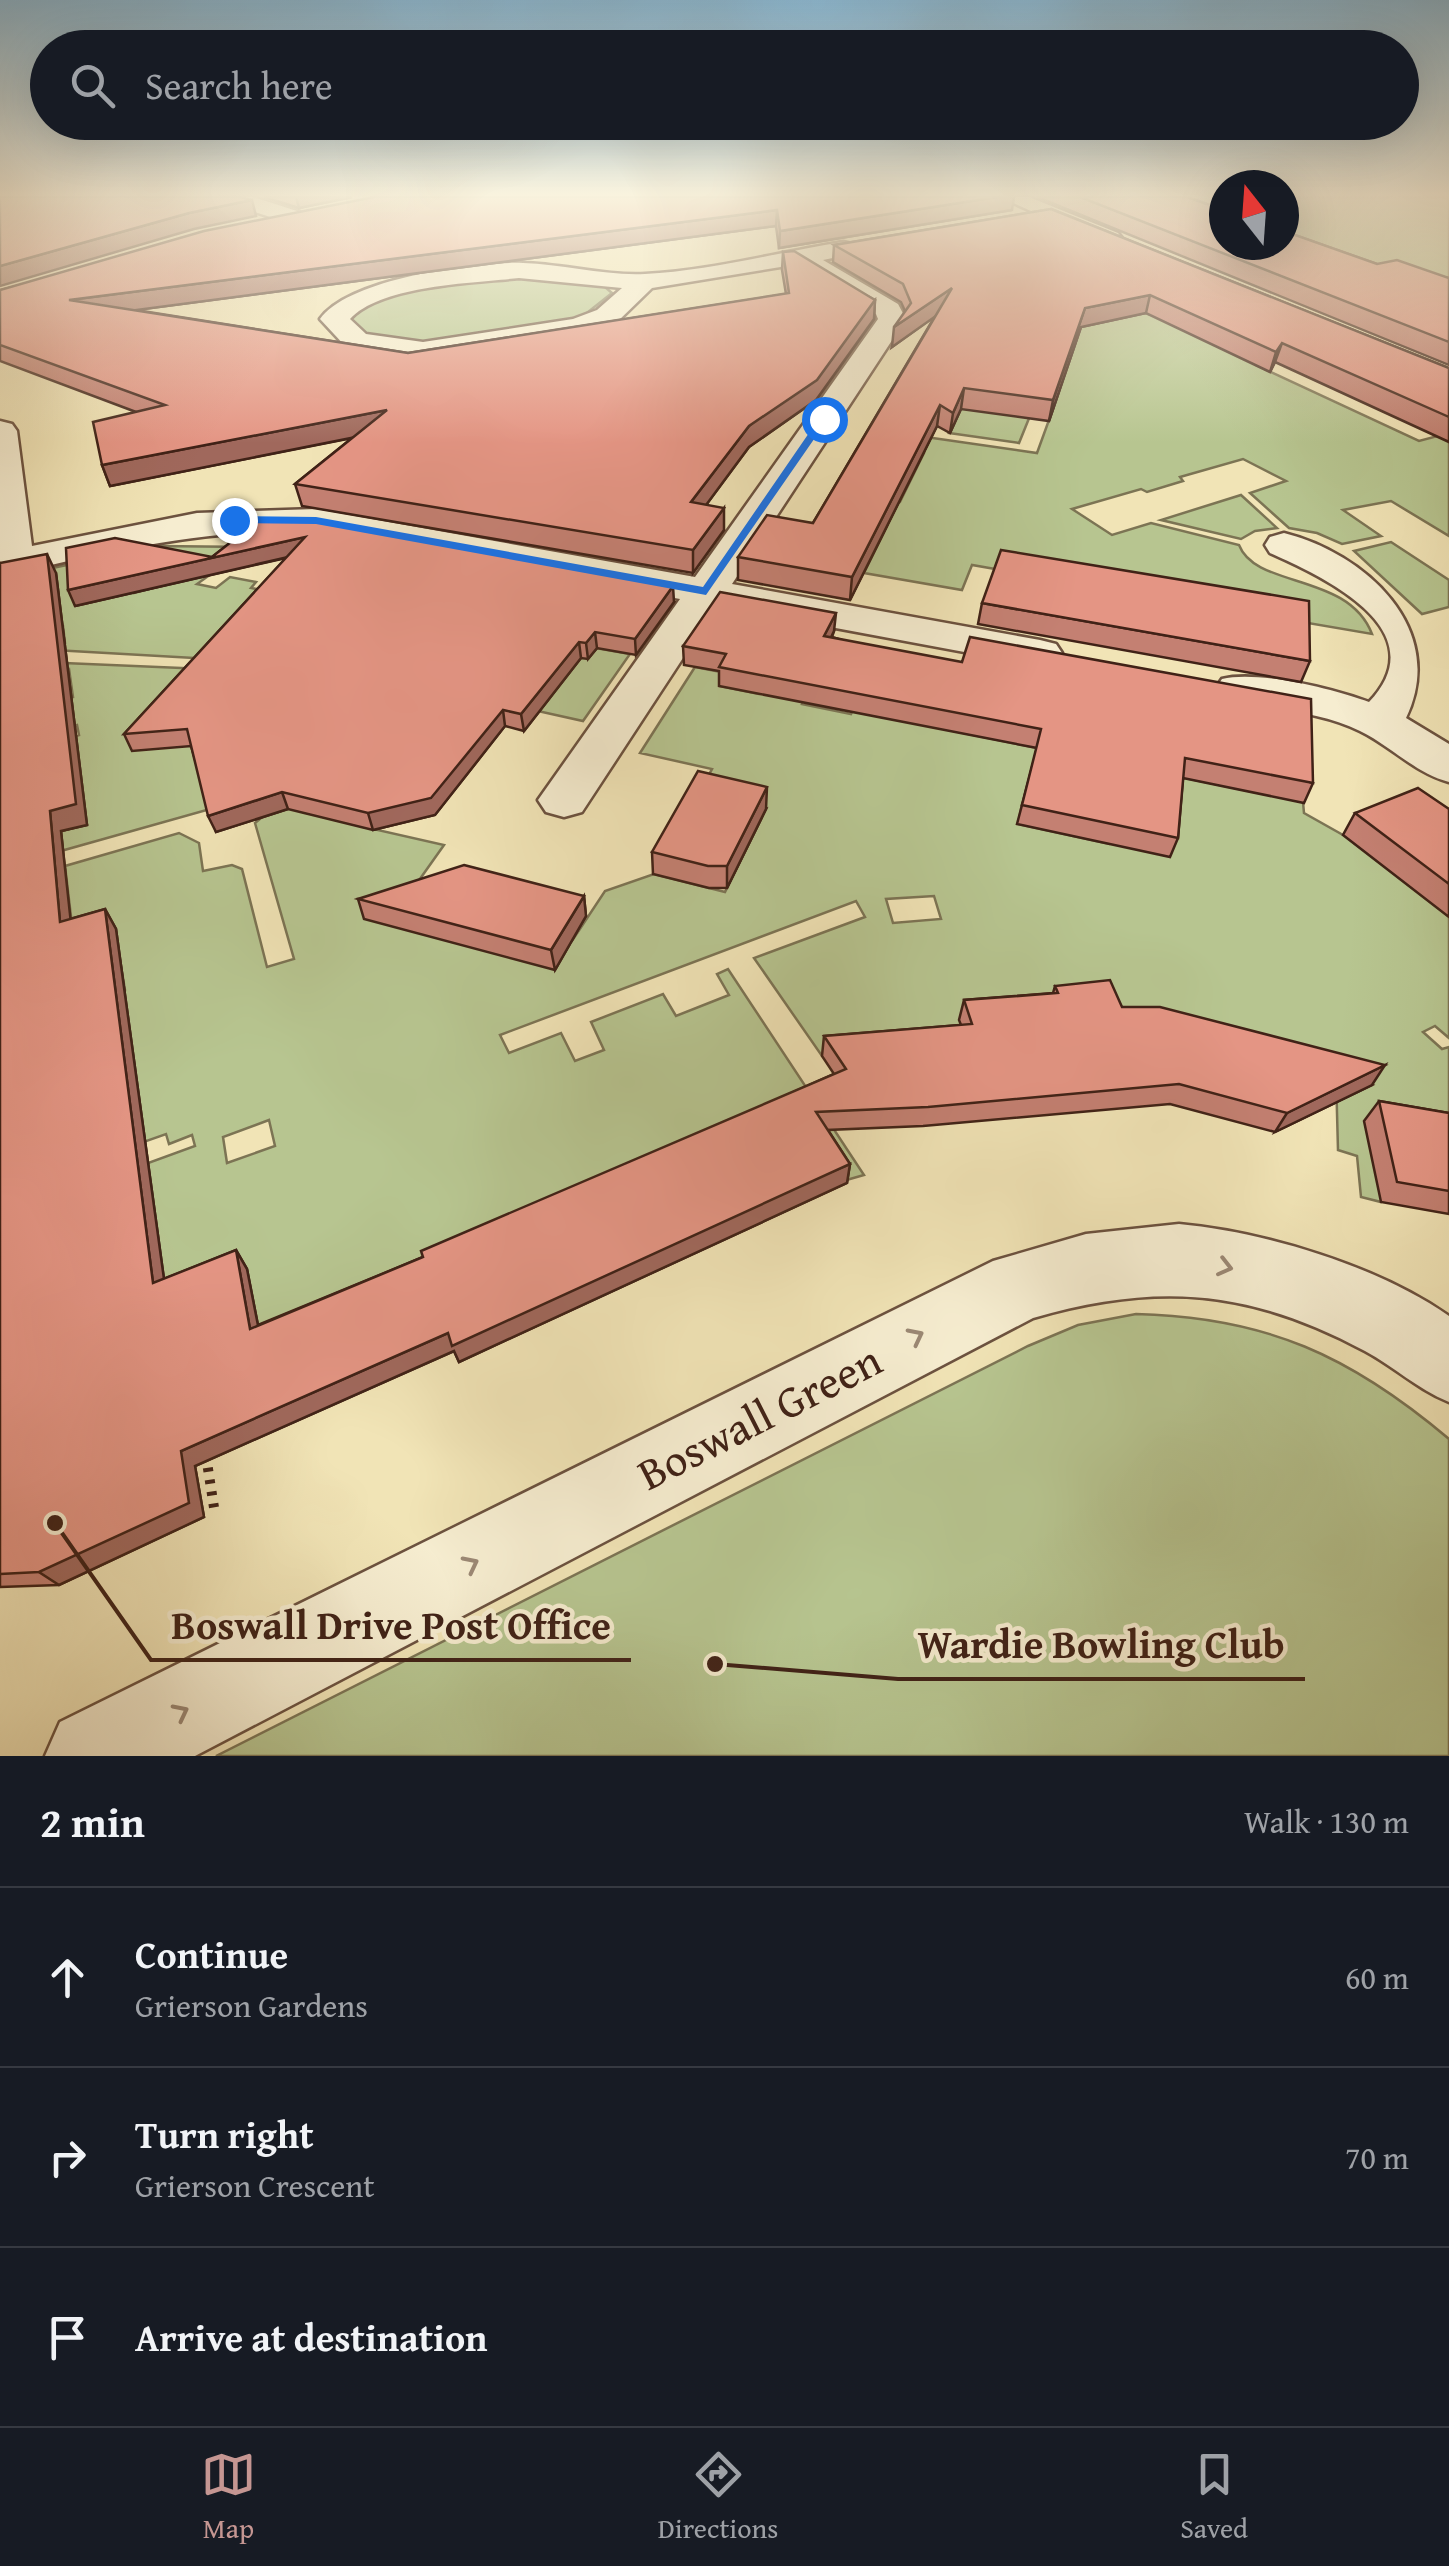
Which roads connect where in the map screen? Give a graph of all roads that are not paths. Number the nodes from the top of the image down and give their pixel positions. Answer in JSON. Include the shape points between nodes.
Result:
{"nodes":[{"id":1,"x":456,"y":279,"type":"edge"},
{"id":2,"x":619,"y":279,"type":"edge"},
{"id":3,"x":662,"y":279,"type":"edge"},
{"id":4,"x":836,"y":279,"type":"edge"},
{"id":5,"x":644,"y":282,"type":"junction"},
{"id":6,"x":0,"y":432,"type":"edge"},
{"id":7,"x":1284,"y":546,"type":"dead end"},
{"id":8,"x":7,"y":563,"type":"edge"},
{"id":9,"x":706,"y":591,"type":"junction"},
{"id":10,"x":1086,"y":661,"type":"edge"},
{"id":11,"x":1200,"y":682,"type":"edge"},
{"id":12,"x":1378,"y":721,"type":"junction"},
{"id":13,"x":1449,"y":766,"type":"edge"},
{"id":14,"x":564,"y":800,"type":"dead end"},
{"id":15,"x":1449,"y":1363,"type":"edge"},
{"id":16,"x":94,"y":1756,"type":"edge"}],
"edges":[{"from":1,"to":5,"type":"street","via":[[384,290],[334,318],[357,342],[423,350],[579,326],[606,316]]},
{"from":2,"to":5,"type":"street"},
{"from":3,"to":5,"type":"street"},
{"from":4,"to":9,"type":"street","via":[[893,315]]},
{"from":6,"to":8,"type":"street"},
{"from":7,"to":12,"type":"street","via":[[1361,583],[1406,632],[1413,656],[1406,688]]},
{"from":8,"to":9,"type":"street","via":[[214,522],[292,518]]},
{"from":9,"to":10,"type":"street"},
{"from":9,"to":14,"type":"street"},
{"from":11,"to":12,"type":"street","via":[[1336,706]]},
{"from":12,"to":13,"type":"street"},
{"from":16,"to":15,"type":"street","name":"Boswall Green","one_way":true,"via":[[1019,1286],[1088,1267],[1201,1260],[1392,1324]]}]}
